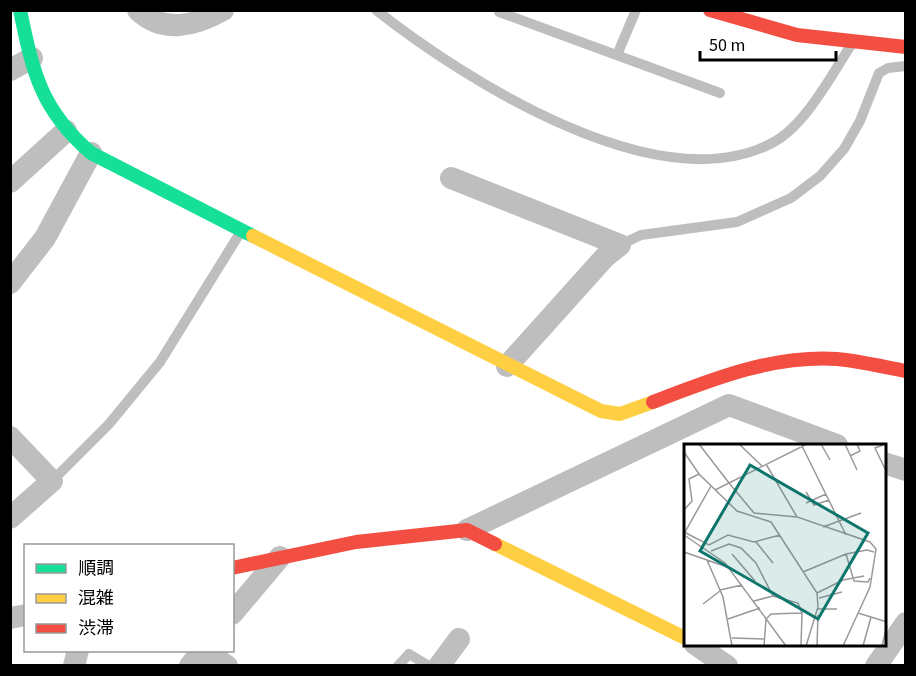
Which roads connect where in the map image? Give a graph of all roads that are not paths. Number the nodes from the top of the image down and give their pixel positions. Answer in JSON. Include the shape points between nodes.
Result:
{"nodes":[{"id":1,"x":20,"y":10,"type":"edge"},
{"id":2,"x":138,"y":10,"type":"edge"},
{"id":3,"x":223,"y":10,"type":"edge"},
{"id":4,"x":376,"y":10,"type":"edge"},
{"id":5,"x":636,"y":10,"type":"edge"},
{"id":6,"x":710,"y":10,"type":"edge"},
{"id":7,"x":499,"y":12,"type":"dead end"},
{"id":8,"x":10,"y":23,"type":"edge"},
{"id":9,"x":853,"y":43,"type":"junction"},
{"id":10,"x":906,"y":47,"type":"edge"},
{"id":11,"x":29,"y":49,"type":"junction"},
{"id":12,"x":617,"y":56,"type":"junction"},
{"id":13,"x":906,"y":66,"type":"edge"},
{"id":14,"x":10,"y":70,"type":"edge"},
{"id":15,"x":720,"y":93,"type":"dead end"},
{"id":16,"x":66,"y":130,"type":"junction"},
{"id":17,"x":91,"y":153,"type":"junction"},
{"id":18,"x":451,"y":178,"type":"dead end"},
{"id":19,"x":10,"y":182,"type":"edge"},
{"id":20,"x":242,"y":229,"type":"junction"},
{"id":21,"x":620,"y":245,"type":"junction"},
{"id":22,"x":10,"y":283,"type":"edge"},
{"id":23,"x":507,"y":366,"type":"junction"},
{"id":24,"x":906,"y":371,"type":"edge"},
{"id":25,"x":10,"y":437,"type":"edge"},
{"id":26,"x":834,"y":444,"type":"edge"},
{"id":27,"x":886,"y":463,"type":"edge"},
{"id":28,"x":906,"y":470,"type":"edge"},
{"id":29,"x":52,"y":481,"type":"junction"},
{"id":30,"x":10,"y":518,"type":"edge"},
{"id":31,"x":467,"y":530,"type":"junction"},
{"id":32,"x":280,"y":557,"type":"junction"},
{"id":33,"x":234,"y":568,"type":"edge"},
{"id":34,"x":234,"y":612,"type":"edge"},
{"id":35,"x":906,"y":623,"type":"edge"},
{"id":36,"x":684,"y":638,"type":"edge"},
{"id":37,"x":459,"y":639,"type":"dead end"},
{"id":38,"x":697,"y":646,"type":"edge"},
{"id":39,"x":202,"y":652,"type":"edge"},
{"id":40,"x":205,"y":652,"type":"edge"},
{"id":41,"x":190,"y":666,"type":"edge"},
{"id":42,"x":227,"y":666,"type":"edge"},
{"id":43,"x":398,"y":666,"type":"edge"},
{"id":44,"x":429,"y":666,"type":"edge"},
{"id":45,"x":439,"y":666,"type":"edge"},
{"id":46,"x":727,"y":666,"type":"edge"},
{"id":47,"x":876,"y":666,"type":"edge"}],
"edges":[{"from":1,"to":11,"type":"street"},
{"from":2,"to":3,"type":"street","via":[[147,19],[169,26],[191,26]]},
{"from":4,"to":9,"type":"lane","via":[[412,39],[549,119],[617,146],[662,157],[728,157],[773,143],[791,129],[815,99]]},
{"from":5,"to":12,"type":"lane"},
{"from":6,"to":9,"type":"street","via":[[797,35]]},
{"from":7,"to":12,"type":"lane"},
{"from":8,"to":11,"type":"lane"},
{"from":9,"to":10,"type":"street"},
{"from":11,"to":14,"type":"street"},
{"from":11,"to":16,"type":"street","via":[[50,107]]},
{"from":12,"to":15,"type":"lane"},
{"from":13,"to":21,"type":"lane","via":[[879,73],[860,121],[844,148],[820,176],[791,198],[737,222],[641,235]]},
{"from":16,"to":17,"type":"street"},
{"from":16,"to":19,"type":"street"},
{"from":17,"to":20,"type":"street"},
{"from":17,"to":22,"type":"street","via":[[45,238]]},
{"from":18,"to":21,"type":"street"},
{"from":20,"to":23,"type":"street"},
{"from":20,"to":29,"type":"lane","via":[[159,362],[108,424]]},
{"from":21,"to":23,"type":"street","via":[[605,256]]},
{"from":23,"to":24,"type":"street","via":[[601,411],[620,414],[737,370],[779,362],[837,359]]},
{"from":25,"to":29,"type":"street"},
{"from":26,"to":31,"type":"street","via":[[729,405]]},
{"from":27,"to":28,"type":"street"},
{"from":29,"to":30,"type":"street"},
{"from":31,"to":32,"type":"street","via":[[356,542]]},
{"from":31,"to":36,"type":"street"},
{"from":32,"to":33,"type":"street"},
{"from":32,"to":34,"type":"street"},
{"from":35,"to":47,"type":"street"},
{"from":37,"to":45,"type":"street"},
{"from":38,"to":46,"type":"street"},
{"from":39,"to":41,"type":"street"},
{"from":40,"to":42,"type":"street"},
{"from":43,"to":44,"type":"lane","via":[[409,654]]}]}
